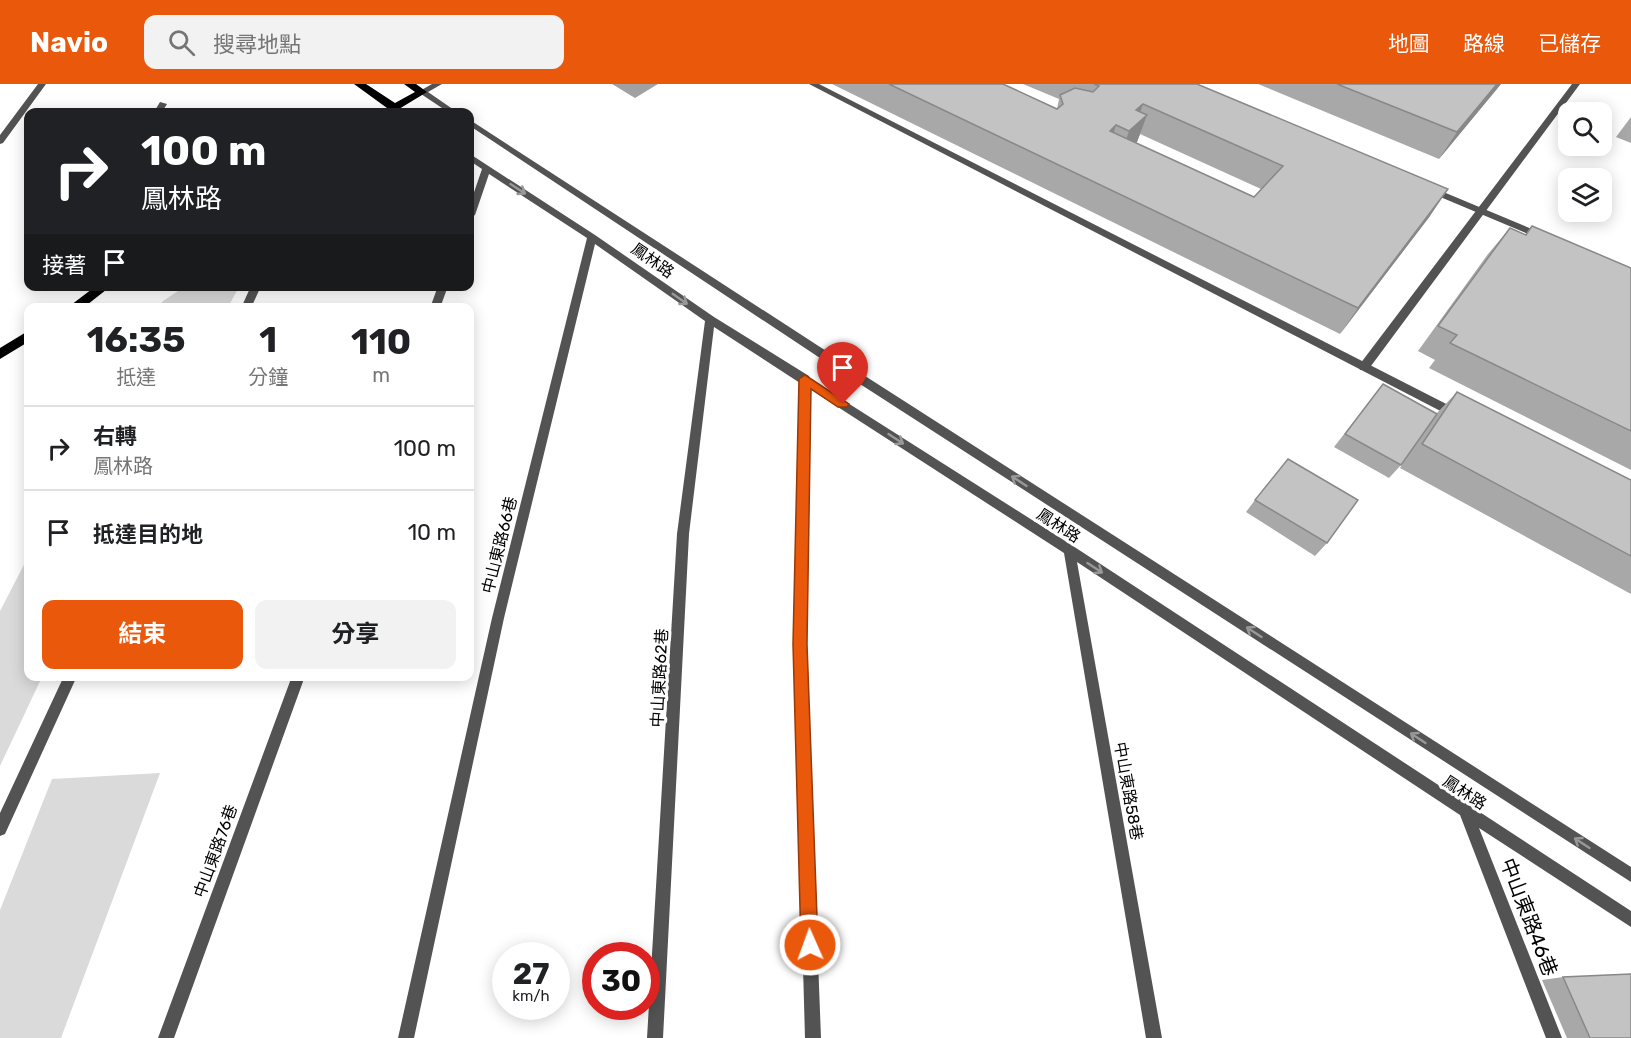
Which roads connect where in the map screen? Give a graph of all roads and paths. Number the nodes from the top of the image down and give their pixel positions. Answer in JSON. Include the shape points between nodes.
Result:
{"nodes":[{"id":1,"x":42,"y":84,"type":"edge"},
{"id":2,"x":359,"y":84,"type":"edge"},
{"id":3,"x":409,"y":84,"type":"edge"},
{"id":4,"x":438,"y":84,"type":"edge"},
{"id":5,"x":813,"y":84,"type":"edge"},
{"id":6,"x":1576,"y":84,"type":"edge"},
{"id":7,"x":423,"y":93,"type":"junction"},
{"id":8,"x":163,"y":104,"type":"dead end"},
{"id":9,"x":24,"y":108,"type":"edge"},
{"id":10,"x":24,"y":108,"type":"edge"},
{"id":11,"x":160,"y":108,"type":"edge"},
{"id":12,"x":391,"y":108,"type":"edge"},
{"id":13,"x":400,"y":108,"type":"edge"},
{"id":14,"x":447,"y":108,"type":"edge"},
{"id":15,"x":474,"y":126,"type":"edge"},
{"id":16,"x":0,"y":141,"type":"edge"},
{"id":17,"x":474,"y":160,"type":"edge"},
{"id":18,"x":487,"y":168,"type":"junction"},
{"id":19,"x":1417,"y":183,"type":"edge"},
{"id":20,"x":474,"y":204,"type":"edge"},
{"id":21,"x":1481,"y":211,"type":"junction"},
{"id":22,"x":592,"y":237,"type":"junction"},
{"id":23,"x":1556,"y":243,"type":"edge"},
{"id":24,"x":98,"y":291,"type":"edge"},
{"id":25,"x":80,"y":303,"type":"edge"},
{"id":26,"x":710,"y":320,"type":"junction"},
{"id":27,"x":24,"y":339,"type":"edge"},
{"id":28,"x":0,"y":354,"type":"edge"},
{"id":29,"x":1364,"y":367,"type":"junction"},
{"id":30,"x":805,"y":379,"type":"junction"},
{"id":31,"x":1467,"y":420,"type":"edge"},
{"id":32,"x":1068,"y":550,"type":"junction"},
{"id":33,"x":69,"y":681,"type":"edge"},
{"id":34,"x":297,"y":681,"type":"edge"},
{"id":35,"x":1465,"y":811,"type":"junction"},
{"id":36,"x":0,"y":829,"type":"edge"},
{"id":37,"x":1631,"y":875,"type":"edge"},
{"id":38,"x":1631,"y":920,"type":"edge"},
{"id":39,"x":166,"y":1038,"type":"edge"},
{"id":40,"x":406,"y":1038,"type":"edge"},
{"id":41,"x":656,"y":1038,"type":"edge"},
{"id":42,"x":813,"y":1038,"type":"edge"},
{"id":43,"x":1154,"y":1038,"type":"edge"},
{"id":44,"x":1554,"y":1038,"type":"edge"}],
"edges":[{"from":1,"to":10,"type":"street"},
{"from":2,"to":12,"type":"main road"},
{"from":3,"to":7,"type":"main road"},
{"from":4,"to":7,"type":"street"},
{"from":5,"to":29,"type":"street"},
{"from":6,"to":21,"type":"street"},
{"from":7,"to":13,"type":"main road"},
{"from":7,"to":14,"type":"street"},
{"from":8,"to":11,"type":"street"},
{"from":9,"to":16,"type":"street"},
{"from":37,"to":15,"type":"street","name":"鳳林路","one_way":true},
{"from":17,"to":18,"type":"street","name":"鳳林路"},
{"from":18,"to":20,"type":"street"},
{"from":18,"to":22,"type":"street","name":"鳳林路","one_way":true},
{"from":19,"to":21,"type":"street"},
{"from":21,"to":23,"type":"street"},
{"from":21,"to":29,"type":"street"},
{"from":22,"to":26,"type":"street","name":"鳳林路","one_way":true},
{"from":22,"to":40,"type":"street","name":"中山東路66巷","via":[[498,618]]},
{"from":24,"to":25,"type":"main road"},
{"from":26,"to":30,"type":"street","name":"鳳林路"},
{"from":26,"to":41,"type":"street","name":"中山東路62巷","via":[[684,534]]},
{"from":27,"to":28,"type":"main road"},
{"from":29,"to":31,"type":"street"},
{"from":30,"to":32,"type":"street","name":"鳳林路","one_way":true},
{"from":30,"to":42,"type":"street","via":[[800,644]]},
{"from":32,"to":35,"type":"street","name":"鳳林路","one_way":true},
{"from":32,"to":43,"type":"street","name":"中山東路58巷"},
{"from":33,"to":36,"type":"street"},
{"from":34,"to":39,"type":"street","name":"中山東路76巷"},
{"from":35,"to":38,"type":"street","name":"鳳林路"},
{"from":35,"to":44,"type":"street","name":"中山東路46巷"}]}
